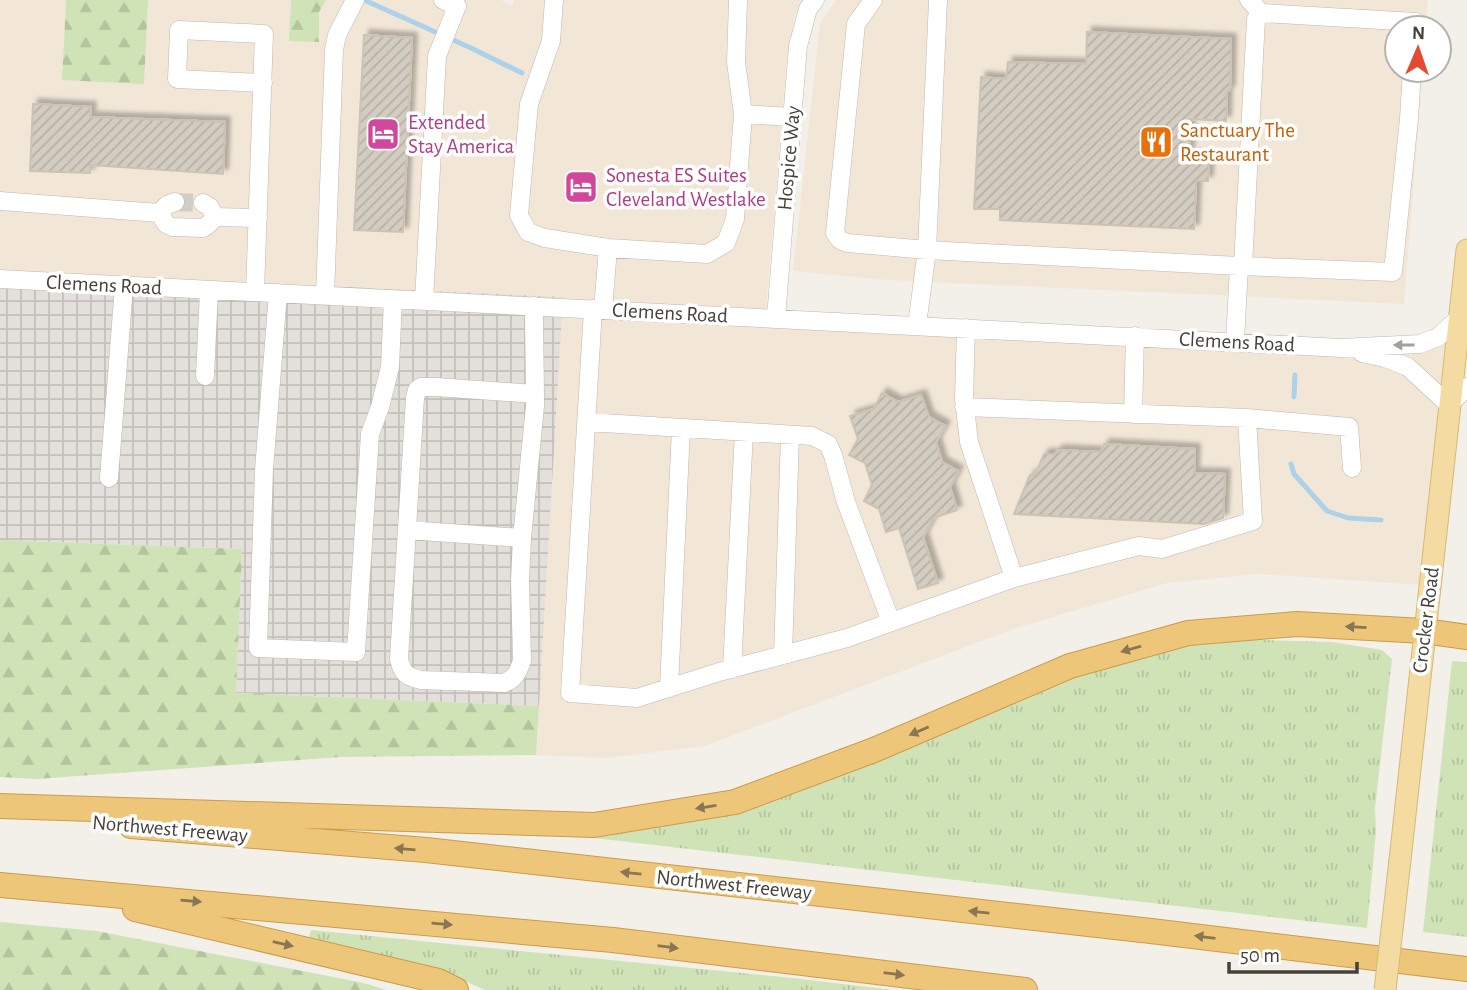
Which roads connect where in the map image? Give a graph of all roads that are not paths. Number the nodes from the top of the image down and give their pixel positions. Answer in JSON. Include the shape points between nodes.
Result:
{"nodes":[{"id":1,"x":443,"y":0,"type":"edge"},
{"id":2,"x":554,"y":0,"type":"edge"},
{"id":3,"x":738,"y":0,"type":"edge"},
{"id":4,"x":815,"y":0,"type":"edge"},
{"id":5,"x":873,"y":0,"type":"edge"},
{"id":6,"x":937,"y":0,"type":"edge"},
{"id":7,"x":354,"y":1,"type":"edge"},
{"id":8,"x":1255,"y":7,"type":"edge"},
{"id":9,"x":1383,"y":19,"type":"edge"},
{"id":10,"x":263,"y":83,"type":"junction"},
{"id":11,"x":1411,"y":84,"type":"edge"},
{"id":12,"x":743,"y":114,"type":"junction"},
{"id":13,"x":792,"y":117,"type":"junction"},
{"id":14,"x":0,"y":201,"type":"edge"},
{"id":15,"x":175,"y":202,"type":"tunnel mouth"},
{"id":16,"x":159,"y":213,"type":"junction"},
{"id":17,"x":258,"y":218,"type":"junction"},
{"id":18,"x":608,"y":248,"type":"junction"},
{"id":19,"x":927,"y":250,"type":"junction"},
{"id":20,"x":1467,"y":250,"type":"edge"},
{"id":21,"x":1241,"y":266,"type":"junction"},
{"id":22,"x":0,"y":279,"type":"edge"},
{"id":23,"x":124,"y":286,"type":"junction"},
{"id":24,"x":1465,"y":286,"type":"edge"},
{"id":25,"x":209,"y":290,"type":"junction"},
{"id":26,"x":255,"y":292,"type":"junction"},
{"id":27,"x":278,"y":293,"type":"junction"},
{"id":28,"x":325,"y":296,"type":"junction"},
{"id":29,"x":393,"y":299,"type":"junction"},
{"id":30,"x":424,"y":301,"type":"junction"},
{"id":31,"x":534,"y":306,"type":"junction"},
{"id":32,"x":598,"y":310,"type":"junction"},
{"id":33,"x":776,"y":318,"type":"junction"},
{"id":34,"x":1463,"y":323,"type":"edge"},
{"id":35,"x":917,"y":325,"type":"junction"},
{"id":36,"x":966,"y":328,"type":"junction"},
{"id":37,"x":1136,"y":336,"type":"junction"},
{"id":38,"x":1236,"y":342,"type":"junction"},
{"id":39,"x":1340,"y":348,"type":"junction"},
{"id":40,"x":205,"y":376,"type":"dead end"},
{"id":41,"x":1467,"y":387,"type":"edge"},
{"id":42,"x":535,"y":394,"type":"junction"},
{"id":43,"x":1450,"y":405,"type":"junction"},
{"id":44,"x":964,"y":407,"type":"junction"},
{"id":45,"x":1133,"y":414,"type":"junction"},
{"id":46,"x":1247,"y":418,"type":"junction"},
{"id":47,"x":587,"y":422,"type":"junction"},
{"id":48,"x":681,"y":428,"type":"junction"},
{"id":49,"x":744,"y":432,"type":"junction"},
{"id":50,"x":790,"y":435,"type":"junction"},
{"id":51,"x":1352,"y":468,"type":"dead end"},
{"id":52,"x":109,"y":478,"type":"dead end"},
{"id":53,"x":407,"y":530,"type":"junction"},
{"id":54,"x":522,"y":538,"type":"junction"},
{"id":55,"x":1014,"y":578,"type":"junction"},
{"id":56,"x":891,"y":622,"type":"junction"},
{"id":57,"x":1424,"y":631,"type":"junction"},
{"id":58,"x":1467,"y":636,"type":"edge"},
{"id":59,"x":783,"y":655,"type":"junction"},
{"id":60,"x":732,"y":668,"type":"junction"},
{"id":61,"x":669,"y":688,"type":"junction"},
{"id":62,"x":0,"y":806,"type":"edge"},
{"id":63,"x":0,"y":814,"type":"edge"},
{"id":64,"x":0,"y":885,"type":"edge"},
{"id":65,"x":50,"y":888,"type":"junction"},
{"id":66,"x":1467,"y":969,"type":"edge"},
{"id":67,"x":456,"y":990,"type":"edge"},
{"id":68,"x":1025,"y":990,"type":"edge"},
{"id":69,"x":1385,"y":990,"type":"edge"}],
"edges":[{"from":1,"to":30,"type":"street","via":[[457,6],[437,56]]},
{"from":2,"to":18,"type":"street","via":[[551,41],[529,104],[519,215],[528,232]]},
{"from":3,"to":12,"type":"street","via":[[736,62]]},
{"from":4,"to":13,"type":"street","name":"Hospice Way","via":[[798,46]]},
{"from":5,"to":19,"type":"street","via":[[856,24],[835,233],[848,243]]},
{"from":6,"to":19,"type":"street"},
{"from":7,"to":28,"type":"street","via":[[334,50]]},
{"from":8,"to":9,"type":"street"},
{"from":8,"to":21,"type":"street"},
{"from":10,"to":10,"type":"street","via":[[264,34],[179,30],[177,79]]},
{"from":10,"to":17,"type":"street"},
{"from":11,"to":21,"type":"street","via":[[1393,272]]},
{"from":12,"to":13,"type":"street"},
{"from":12,"to":18,"type":"street","via":[[735,219],[726,243],[706,254]]},
{"from":13,"to":33,"type":"street","name":"Hospice Way"},
{"from":14,"to":16,"type":"street"},
{"from":15,"to":16,"type":"street"},
{"from":16,"to":17,"type":"street","via":[[172,227],[202,228],[209,224],[209,210]]},
{"from":17,"to":26,"type":"street"},
{"from":18,"to":32,"type":"street"},
{"from":19,"to":21,"type":"street"},
{"from":19,"to":35,"type":"street"},
{"from":20,"to":24,"type":"main road","name":"Crocker Road"},
{"from":21,"to":38,"type":"street"},
{"from":22,"to":23,"type":"street","name":"Clemens Road"},
{"from":23,"to":25,"type":"street","name":"Clemens Road"},
{"from":23,"to":52,"type":"street"},
{"from":24,"to":34,"type":"main road","name":"Crocker Road"},
{"from":25,"to":26,"type":"street","name":"Clemens Road"},
{"from":25,"to":40,"type":"street"},
{"from":26,"to":27,"type":"street","name":"Clemens Road"},
{"from":27,"to":28,"type":"street","name":"Clemens Road"},
{"from":27,"to":29,"type":"street","via":[[264,470],[258,648],[356,652],[370,434],[390,367]]},
{"from":28,"to":29,"type":"street","name":"Clemens Road"},
{"from":29,"to":30,"type":"street","name":"Clemens Road"},
{"from":30,"to":31,"type":"street","name":"Clemens Road"},
{"from":31,"to":32,"type":"street","name":"Clemens Road"},
{"from":31,"to":42,"type":"street"},
{"from":32,"to":33,"type":"street","name":"Clemens Road"},
{"from":32,"to":47,"type":"street"},
{"from":33,"to":35,"type":"street","name":"Clemens Road"},
{"from":34,"to":39,"type":"street","name":"Clemens Road","one_way":true,"via":[[1420,344]]},
{"from":34,"to":43,"type":"main road","name":"Crocker Road"},
{"from":35,"to":36,"type":"street","name":"Clemens Road"},
{"from":36,"to":37,"type":"street","name":"Clemens Road"},
{"from":36,"to":44,"type":"street"},
{"from":37,"to":38,"type":"street","name":"Clemens Road"},
{"from":37,"to":45,"type":"street"},
{"from":38,"to":39,"type":"street","name":"Clemens Road"},
{"from":39,"to":43,"type":"street","name":"Clemens Road","via":[[1408,367]]},
{"from":41,"to":43,"type":"street"},
{"from":42,"to":53,"type":"street","via":[[436,387],[417,390]]},
{"from":42,"to":54,"type":"street"},
{"from":43,"to":57,"type":"main road","name":"Crocker Road"},
{"from":44,"to":45,"type":"street"},
{"from":44,"to":55,"type":"street","via":[[969,442]]},
{"from":45,"to":46,"type":"street"},
{"from":46,"to":51,"type":"street","via":[[1349,427]]},
{"from":46,"to":55,"type":"street","via":[[1254,521],[1162,549],[1139,546]]},
{"from":47,"to":48,"type":"street"},
{"from":47,"to":61,"type":"street","via":[[570,693],[637,698]]},
{"from":48,"to":49,"type":"street"},
{"from":48,"to":61,"type":"street"},
{"from":49,"to":50,"type":"street"},
{"from":49,"to":60,"type":"street"},
{"from":50,"to":56,"type":"street","via":[[811,436],[828,444],[834,455],[846,502]]},
{"from":50,"to":59,"type":"street"},
{"from":53,"to":54,"type":"street"},
{"from":53,"to":54,"type":"street","via":[[399,659],[405,674],[421,680],[504,683],[517,674],[522,661]]},
{"from":55,"to":56,"type":"street"},
{"from":56,"to":59,"type":"street"},
{"from":57,"to":58,"type":"highway"},
{"from":57,"to":62,"type":"highway","one_way":true,"via":[[1297,624],[1188,633],[1070,666],[874,750],[735,802],[594,825]]},
{"from":57,"to":69,"type":"main road","name":"Crocker Road","bridge":true},
{"from":59,"to":60,"type":"street"},
{"from":60,"to":61,"type":"street"},
{"from":66,"to":63,"type":"highway","name":"Northwest Freeway","one_way":true,"via":[[439,852]]},
{"from":64,"to":65,"type":"highway"},
{"from":65,"to":67,"type":"highway","one_way":true,"via":[[438,981]]},
{"from":65,"to":68,"type":"highway","one_way":true,"via":[[612,940]]}]}
